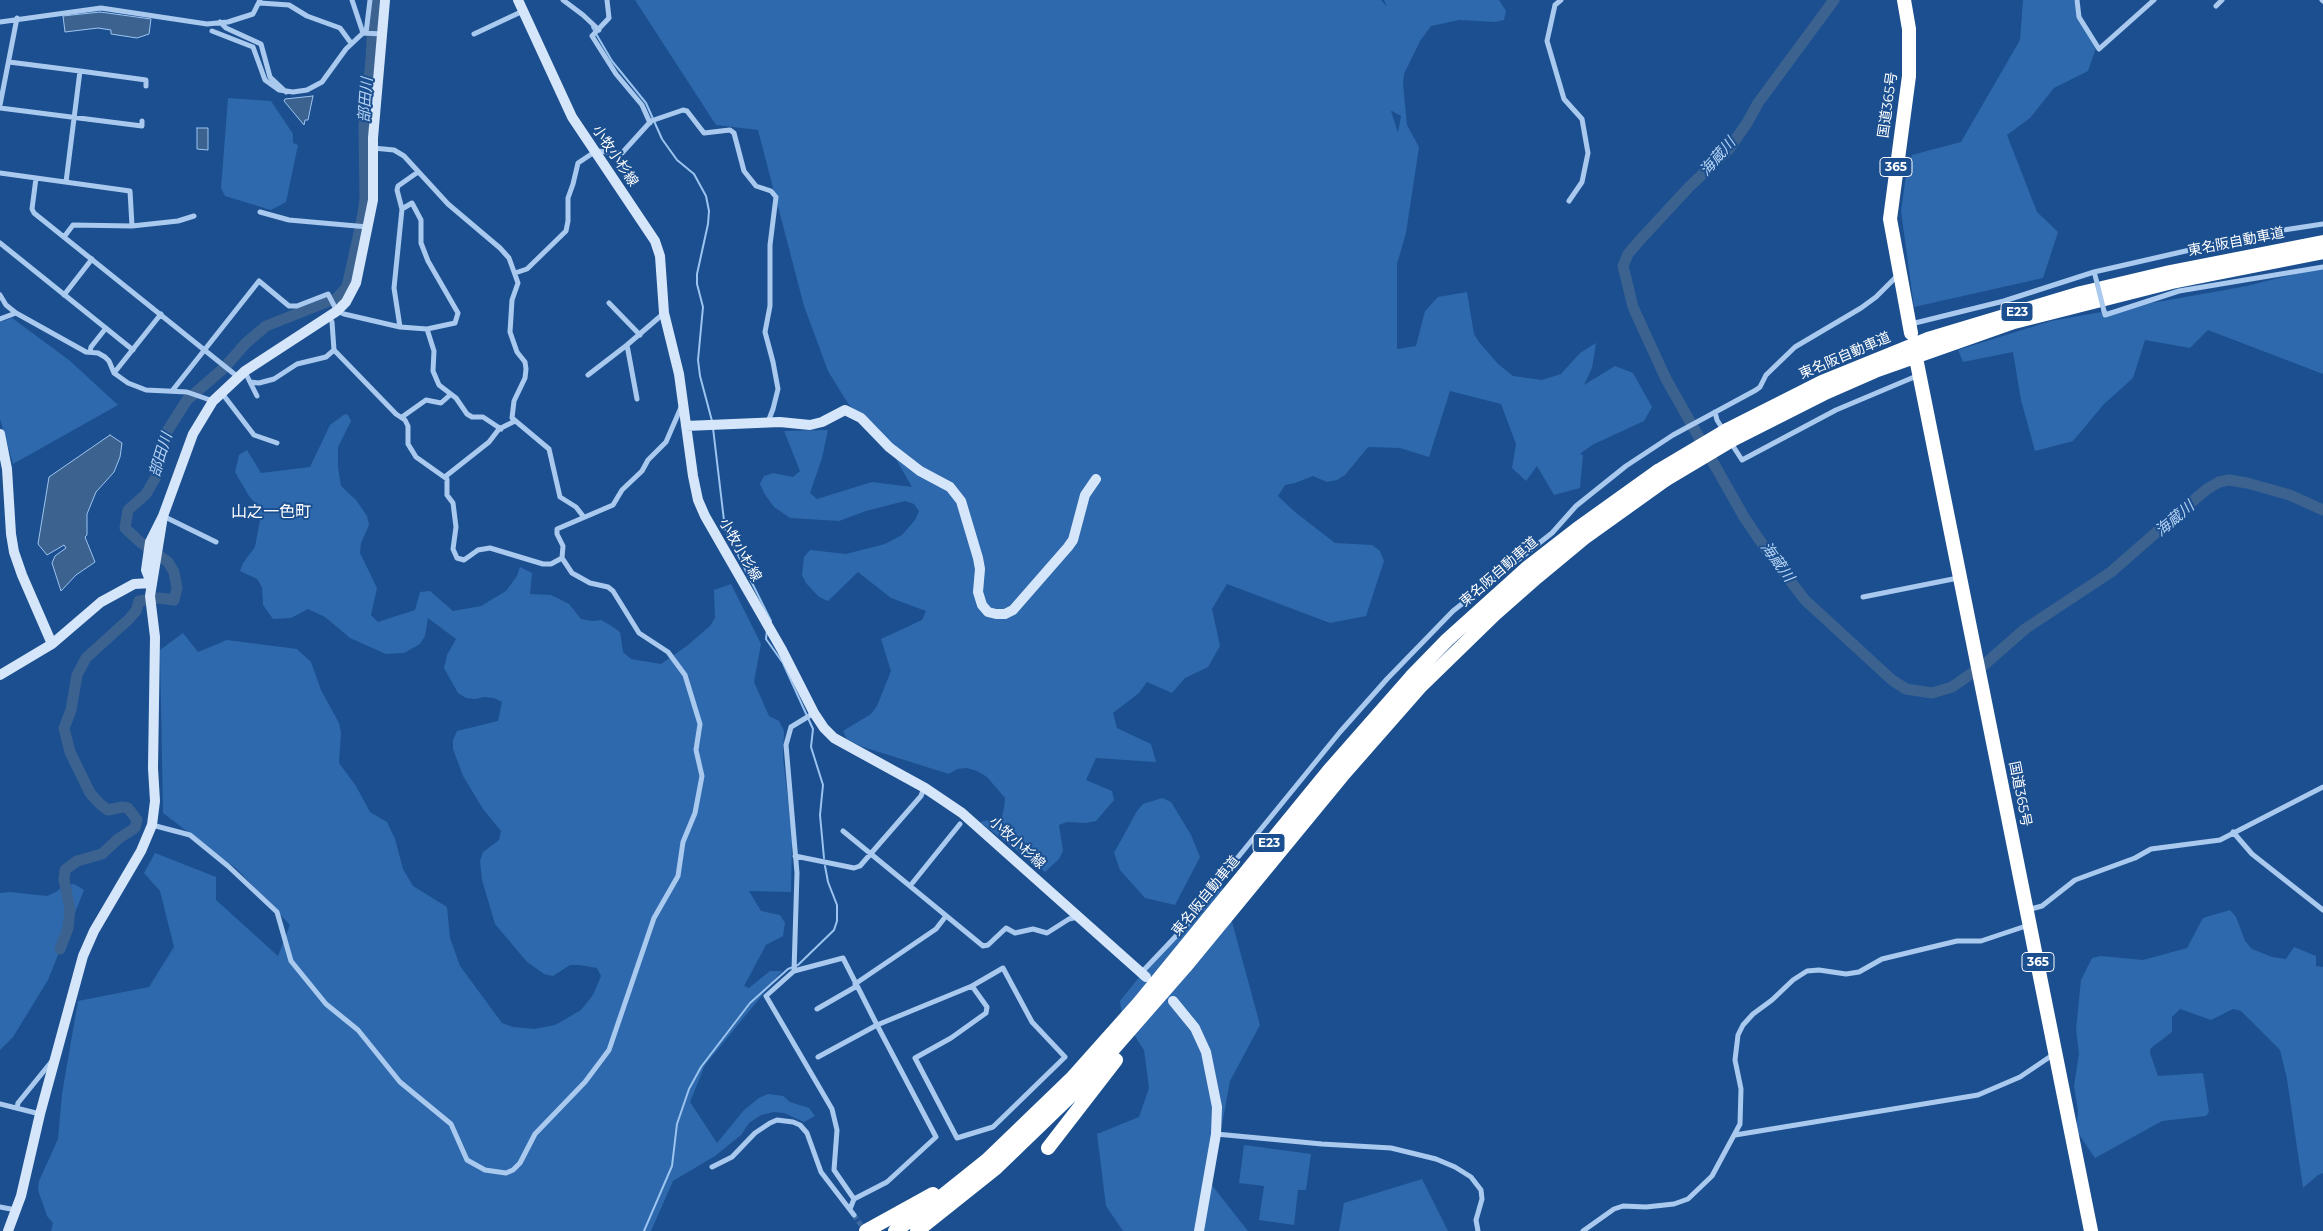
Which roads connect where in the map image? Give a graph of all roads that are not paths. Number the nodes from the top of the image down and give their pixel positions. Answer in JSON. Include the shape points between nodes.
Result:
{"nodes":[{"id":1,"x":352,"y":0,"type":"edge"},
{"id":2,"x":370,"y":0,"type":"edge"},
{"id":3,"x":385,"y":0,"type":"edge"},
{"id":4,"x":518,"y":0,"type":"edge"},
{"id":5,"x":563,"y":0,"type":"edge"},
{"id":6,"x":607,"y":0,"type":"edge"},
{"id":7,"x":1561,"y":0,"type":"edge"},
{"id":8,"x":1904,"y":0,"type":"edge"},
{"id":9,"x":2077,"y":0,"type":"edge"},
{"id":10,"x":2154,"y":0,"type":"edge"},
{"id":11,"x":2222,"y":0,"type":"edge"},
{"id":12,"x":260,"y":2,"type":"edge"},
{"id":13,"x":2216,"y":6,"type":"dead end"},
{"id":14,"x":523,"y":11,"type":"junction"},
{"id":15,"x":17,"y":18,"type":"junction"},
{"id":16,"x":0,"y":22,"type":"edge"},
{"id":17,"x":220,"y":22,"type":"junction"},
{"id":18,"x":212,"y":31,"type":"dead end"},
{"id":19,"x":598,"y":31,"type":"junction"},
{"id":20,"x":366,"y":33,"type":"junction"},
{"id":21,"x":380,"y":34,"type":"junction"},
{"id":22,"x":474,"y":34,"type":"dead end"},
{"id":23,"x":351,"y":43,"type":"junction"},
{"id":24,"x":9,"y":62,"type":"junction"},
{"id":25,"x":80,"y":71,"type":"junction"},
{"id":26,"x":146,"y":86,"type":"dead end"},
{"id":27,"x":286,"y":92,"type":"junction"},
{"id":28,"x":0,"y":106,"type":"edge"},
{"id":29,"x":74,"y":117,"type":"junction"},
{"id":30,"x":142,"y":121,"type":"dead end"},
{"id":31,"x":653,"y":121,"type":"junction"},
{"id":32,"x":373,"y":148,"type":"junction"},
{"id":33,"x":596,"y":151,"type":"junction"},
{"id":34,"x":418,"y":172,"type":"junction"},
{"id":35,"x":0,"y":173,"type":"edge"},
{"id":36,"x":36,"y":178,"type":"junction"},
{"id":37,"x":66,"y":182,"type":"junction"},
{"id":38,"x":1570,"y":201,"type":"dead end"},
{"id":39,"x":402,"y":209,"type":"junction"},
{"id":40,"x":260,"y":212,"type":"dead end"},
{"id":41,"x":194,"y":216,"type":"dead end"},
{"id":42,"x":2323,"y":224,"type":"edge"},
{"id":43,"x":132,"y":226,"type":"junction"},
{"id":44,"x":367,"y":227,"type":"junction"},
{"id":45,"x":64,"y":237,"type":"junction"},
{"id":46,"x":2323,"y":242,"type":"edge"},
{"id":47,"x":0,"y":243,"type":"edge"},
{"id":48,"x":2323,"y":252,"type":"edge"},
{"id":49,"x":92,"y":259,"type":"junction"},
{"id":50,"x":2323,"y":267,"type":"edge"},
{"id":51,"x":515,"y":273,"type":"junction"},
{"id":52,"x":1899,"y":274,"type":"junction"},
{"id":53,"x":2094,"y":274,"type":"junction"},
{"id":54,"x":0,"y":295,"type":"edge"},
{"id":55,"x":64,"y":295,"type":"junction"},
{"id":56,"x":609,"y":303,"type":"dead end"},
{"id":57,"x":333,"y":310,"type":"junction"},
{"id":58,"x":16,"y":313,"type":"junction"},
{"id":59,"x":161,"y":314,"type":"junction"},
{"id":60,"x":664,"y":314,"type":"junction"},
{"id":61,"x":0,"y":319,"type":"edge"},
{"id":62,"x":400,"y":327,"type":"junction"},
{"id":63,"x":106,"y":328,"type":"junction"},
{"id":64,"x":426,"y":329,"type":"junction"},
{"id":65,"x":1910,"y":329,"type":"joint"},
{"id":66,"x":640,"y":335,"type":"junction"},
{"id":67,"x":628,"y":346,"type":"junction"},
{"id":68,"x":206,"y":349,"type":"junction"},
{"id":69,"x":133,"y":350,"type":"junction"},
{"id":70,"x":334,"y":350,"type":"junction"},
{"id":71,"x":90,"y":352,"type":"junction"},
{"id":72,"x":1918,"y":369,"type":"joint"},
{"id":73,"x":114,"y":373,"type":"junction"},
{"id":74,"x":242,"y":374,"type":"junction"},
{"id":75,"x":588,"y":375,"type":"dead end"},
{"id":76,"x":250,"y":382,"type":"junction"},
{"id":77,"x":172,"y":391,"type":"junction"},
{"id":78,"x":221,"y":392,"type":"junction"},
{"id":79,"x":450,"y":395,"type":"junction"},
{"id":80,"x":257,"y":396,"type":"dead end"},
{"id":81,"x":637,"y":399,"type":"dead end"},
{"id":82,"x":213,"y":401,"type":"junction"},
{"id":83,"x":683,"y":403,"type":"junction"},
{"id":84,"x":1715,"y":412,"type":"junction"},
{"id":85,"x":402,"y":418,"type":"junction"},
{"id":86,"x":515,"y":421,"type":"junction"},
{"id":87,"x":768,"y":422,"type":"junction"},
{"id":88,"x":686,"y":426,"type":"junction"},
{"id":89,"x":501,"y":428,"type":"junction"},
{"id":90,"x":0,"y":434,"type":"edge"},
{"id":91,"x":1730,"y":435,"type":"junction"},
{"id":92,"x":277,"y":443,"type":"dead end"},
{"id":93,"x":446,"y":476,"type":"junction"},
{"id":94,"x":1661,"y":476,"type":"junction"},
{"id":95,"x":1096,"y":479,"type":"dead end"},
{"id":96,"x":162,"y":516,"type":"junction"},
{"id":97,"x":583,"y":516,"type":"junction"},
{"id":98,"x":216,"y":542,"type":"dead end"},
{"id":99,"x":154,"y":543,"type":"junction"},
{"id":100,"x":562,"y":558,"type":"junction"},
{"id":101,"x":1960,"y":577,"type":"junction"},
{"id":102,"x":151,"y":583,"type":"junction"},
{"id":103,"x":1863,"y":596,"type":"dead end"},
{"id":104,"x":52,"y":644,"type":"junction"},
{"id":105,"x":0,"y":676,"type":"edge"},
{"id":106,"x":810,"y":715,"type":"junction"},
{"id":107,"x":2323,"y":787,"type":"edge"},
{"id":108,"x":925,"y":788,"type":"junction"},
{"id":109,"x":960,"y":824,"type":"dead end"},
{"id":110,"x":152,"y":825,"type":"junction"},
{"id":111,"x":843,"y":831,"type":"dead end"},
{"id":112,"x":2233,"y":832,"type":"junction"},
{"id":113,"x":872,"y":854,"type":"junction"},
{"id":114,"x":795,"y":856,"type":"junction"},
{"id":115,"x":910,"y":886,"type":"junction"},
{"id":116,"x":2027,"y":910,"type":"junction"},
{"id":117,"x":2323,"y":910,"type":"edge"},
{"id":118,"x":946,"y":916,"type":"junction"},
{"id":119,"x":1078,"y":916,"type":"junction"},
{"id":120,"x":2030,"y":925,"type":"junction"},
{"id":121,"x":1186,"y":967,"type":"junction"},
{"id":122,"x":794,"y":969,"type":"junction"},
{"id":123,"x":1143,"y":975,"type":"joint"},
{"id":124,"x":856,"y":985,"type":"junction"},
{"id":125,"x":972,"y":986,"type":"junction"},
{"id":126,"x":1173,"y":1001,"type":"dead end"},
{"id":127,"x":817,"y":1009,"type":"dead end"},
{"id":128,"x":877,"y":1025,"type":"junction"},
{"id":129,"x":2056,"y":1052,"type":"junction"},
{"id":130,"x":818,"y":1057,"type":"dead end"},
{"id":131,"x":54,"y":1059,"type":"junction"},
{"id":132,"x":0,"y":1104,"type":"edge"},
{"id":133,"x":17,"y":1108,"type":"junction"},
{"id":134,"x":40,"y":1114,"type":"junction"},
{"id":135,"x":1017,"y":1133,"type":"junction"},
{"id":136,"x":1216,"y":1134,"type":"junction"},
{"id":137,"x":1735,"y":1135,"type":"junction"},
{"id":138,"x":1048,"y":1148,"type":"dead end"},
{"id":139,"x":712,"y":1167,"type":"dead end"},
{"id":140,"x":854,"y":1199,"type":"junction"},
{"id":141,"x":0,"y":1207,"type":"edge"},
{"id":142,"x":850,"y":1209,"type":"junction"},
{"id":143,"x":16,"y":1210,"type":"junction"},
{"id":144,"x":854,"y":1215,"type":"tunnel mouth"},
{"id":145,"x":8,"y":1231,"type":"edge"},
{"id":146,"x":866,"y":1231,"type":"edge"},
{"id":147,"x":895,"y":1231,"type":"edge"},
{"id":148,"x":917,"y":1231,"type":"edge"},
{"id":149,"x":1200,"y":1231,"type":"edge"},
{"id":150,"x":1478,"y":1231,"type":"edge"},
{"id":151,"x":1583,"y":1231,"type":"edge"},
{"id":152,"x":2091,"y":1231,"type":"edge"}],
"edges":[{"from":1,"to":20,"type":"street"},
{"from":2,"to":20,"type":"street"},
{"from":3,"to":21,"type":"street"},
{"from":4,"to":14,"type":"street","name":"小牧小杉線"},
{"from":5,"to":19,"type":"street","via":[[590,20]]},
{"from":6,"to":19,"type":"street","via":[[609,16]]},
{"from":7,"to":38,"type":"street","via":[[1555,5],[1547,41],[1564,99],[1582,119],[1588,153],[1582,182]]},
{"from":8,"to":52,"type":"highway","name":"国道365号","number":"365","via":[[1909,29],[1909,76],[1890,219]]},
{"from":9,"to":10,"type":"street","via":[[2079,18],[2100,49]]},
{"from":11,"to":13,"type":"street"},
{"from":12,"to":17,"type":"street","via":[[253,14]]},
{"from":12,"to":23,"type":"street","via":[[290,5],[307,16],[340,28]]},
{"from":14,"to":22,"type":"street"},
{"from":14,"to":33,"type":"street","name":"小牧小杉線","via":[[572,117]]},
{"from":15,"to":16,"type":"street"},
{"from":15,"to":17,"type":"street","via":[[101,8],[207,24]]},
{"from":15,"to":24,"type":"street"},
{"from":17,"to":27,"type":"street","via":[[261,44],[270,76]]},
{"from":18,"to":27,"type":"street","via":[[253,47],[265,80]]},
{"from":19,"to":31,"type":"street","via":[[592,34],[604,57]]},
{"from":20,"to":21,"type":"street"},
{"from":20,"to":23,"type":"street"},
{"from":21,"to":32,"type":"street"},
{"from":23,"to":27,"type":"street","via":[[322,82],[307,90]]},
{"from":24,"to":25,"type":"street"},
{"from":24,"to":28,"type":"street"},
{"from":25,"to":26,"type":"street","via":[[146,80]]},
{"from":25,"to":29,"type":"street"},
{"from":28,"to":29,"type":"street"},
{"from":29,"to":30,"type":"street","via":[[142,126]]},
{"from":29,"to":37,"type":"street"},
{"from":31,"to":33,"type":"street","via":[[622,153]]},
{"from":31,"to":87,"type":"street","via":[[683,110],[704,133],[730,130],[734,133],[744,170],[756,186],[771,191],[776,197],[770,244],[770,306],[765,332],[778,389]]},
{"from":32,"to":34,"type":"street","via":[[399,152]]},
{"from":32,"to":44,"type":"street","via":[[373,200]]},
{"from":33,"to":51,"type":"street","via":[[578,163],[568,198],[568,227],[563,236],[527,269]]},
{"from":33,"to":60,"type":"street","name":"小牧小杉線","via":[[655,241],[660,256]]},
{"from":34,"to":39,"type":"street","via":[[398,186]]},
{"from":34,"to":51,"type":"street","via":[[448,204],[500,248],[509,258]]},
{"from":35,"to":36,"type":"street"},
{"from":36,"to":37,"type":"street"},
{"from":36,"to":45,"type":"street","via":[[32,209]]},
{"from":37,"to":43,"type":"street","via":[[130,191]]},
{"from":39,"to":62,"type":"street","via":[[394,288]]},
{"from":39,"to":64,"type":"street","via":[[412,203],[421,220],[422,247],[458,313],[457,321],[452,325]]},
{"from":40,"to":44,"type":"street","via":[[288,220]]},
{"from":41,"to":43,"type":"street"},
{"from":42,"to":53,"type":"street","via":[[2264,233]]},
{"from":43,"to":45,"type":"street","via":[[73,225]]},
{"from":44,"to":57,"type":"street","via":[[356,283],[346,302]]},
{"from":45,"to":49,"type":"street"},
{"from":46,"to":91,"type":"highway","name":"東名阪自動車道","number":"E23","via":[[2081,293],[1928,339],[1822,382]]},
{"from":47,"to":55,"type":"street"},
{"from":48,"to":91,"type":"highway","name":"東名阪自動車道","number":"E23","via":[[2172,282],[2014,322],[1875,371]]},
{"from":49,"to":55,"type":"street"},
{"from":49,"to":59,"type":"street"},
{"from":50,"to":53,"type":"street","bridge":true,"via":[[2179,290],[2106,315]]},
{"from":51,"to":86,"type":"street","via":[[518,283],[512,300],[510,327],[517,352],[525,362],[526,375],[514,401],[511,414]]},
{"from":52,"to":65,"type":"highway","name":"国道365号","number":"365"},
{"from":52,"to":84,"type":"street","via":[[1861,308],[1796,347],[1766,375],[1756,390]]},
{"from":53,"to":65,"type":"street"},
{"from":54,"to":58,"type":"street","via":[[6,306]]},
{"from":55,"to":63,"type":"street"},
{"from":56,"to":66,"type":"street"},
{"from":57,"to":62,"type":"street"},
{"from":57,"to":68,"type":"street","via":[[328,294],[289,306],[259,281]]},
{"from":57,"to":70,"type":"street"},
{"from":57,"to":74,"type":"street"},
{"from":58,"to":61,"type":"street"},
{"from":58,"to":71,"type":"street"},
{"from":59,"to":68,"type":"street"},
{"from":59,"to":69,"type":"street"},
{"from":60,"to":66,"type":"street"},
{"from":60,"to":83,"type":"street","name":"小牧小杉線"},
{"from":62,"to":64,"type":"street"},
{"from":63,"to":69,"type":"street"},
{"from":63,"to":71,"type":"street"},
{"from":64,"to":79,"type":"street","via":[[434,351],[435,376]]},
{"from":66,"to":67,"type":"street"},
{"from":67,"to":75,"type":"street"},
{"from":67,"to":81,"type":"street"},
{"from":68,"to":74,"type":"street"},
{"from":68,"to":77,"type":"street"},
{"from":69,"to":73,"type":"street"},
{"from":70,"to":76,"type":"street","via":[[326,357],[297,364],[274,379]]},
{"from":70,"to":85,"type":"street"},
{"from":71,"to":73,"type":"street","via":[[105,357]]},
{"from":72,"to":84,"type":"street","via":[[1742,460]]},
{"from":72,"to":101,"type":"highway","name":"国道365号","number":"365"},
{"from":73,"to":77,"type":"street","via":[[139,388]]},
{"from":74,"to":76,"type":"street"},
{"from":74,"to":78,"type":"street"},
{"from":76,"to":80,"type":"street"},
{"from":77,"to":82,"type":"street","via":[[187,392]]},
{"from":78,"to":82,"type":"street"},
{"from":78,"to":92,"type":"street","via":[[254,436]]},
{"from":79,"to":85,"type":"street","via":[[441,403],[426,400]]},
{"from":79,"to":89,"type":"street","via":[[459,401],[467,414],[483,417]]},
{"from":82,"to":96,"type":"street","via":[[193,434]]},
{"from":83,"to":88,"type":"street","name":"小牧小杉線"},
{"from":83,"to":97,"type":"street","via":[[666,442],[622,490],[613,505]]},
{"from":84,"to":123,"type":"street","via":[[1626,466],[1432,631],[1340,732],[1217,883],[1196,915]]},
{"from":85,"to":93,"type":"street","via":[[408,426],[408,444],[414,453]]},
{"from":86,"to":89,"type":"street"},
{"from":86,"to":97,"type":"street","via":[[549,449],[561,499],[576,506]]},
{"from":87,"to":88,"type":"street"},
{"from":87,"to":95,"type":"street","via":[[810,425],[845,410],[861,418],[908,463],[950,487],[961,501],[978,558],[978,592],[982,605],[988,612],[996,614],[1013,610],[1068,547],[1073,540],[1085,495]]},
{"from":88,"to":106,"type":"street","name":"小牧小杉線","via":[[693,476],[705,516],[768,627]]},
{"from":89,"to":93,"type":"street","via":[[489,442]]},
{"from":90,"to":104,"type":"street","via":[[7,469],[14,552]]},
{"from":91,"to":94,"type":"highway","name":"東名阪自動車道","number":"E23","bridge":true},
{"from":93,"to":100,"type":"street","via":[[447,495],[453,503],[455,516],[453,549],[458,559],[464,560],[478,550],[490,548],[543,564],[552,564]]},
{"from":94,"to":121,"type":"highway","name":"東名阪自動車道","number":"E23","via":[[1544,571],[1421,686],[1342,776]]},
{"from":94,"to":135,"type":"highway","name":"東名阪自動車道","number":"E23","via":[[1577,529],[1528,567],[1435,652],[1331,768],[1132,1010],[1073,1077]]},
{"from":96,"to":98,"type":"street"},
{"from":96,"to":99,"type":"street"},
{"from":97,"to":100,"type":"street","via":[[558,528],[557,536],[563,546]]},
{"from":99,"to":102,"type":"street"},
{"from":99,"to":102,"type":"street","via":[[146,570]]},
{"from":100,"to":110,"type":"street","via":[[576,577],[609,588],[639,633],[668,652],[679,665],[688,681],[698,714],[700,727],[696,750],[702,776],[696,813],[683,842],[678,876],[654,918],[609,1050],[585,1082],[535,1134],[513,1170],[506,1173],[485,1170],[466,1160],[451,1124],[400,1082],[358,1030],[326,1004],[290,961],[277,912],[190,835]]},
{"from":101,"to":103,"type":"street"},
{"from":101,"to":116,"type":"highway","name":"国道365号","number":"365"},
{"from":102,"to":104,"type":"street","via":[[134,584],[101,602]]},
{"from":102,"to":110,"type":"street","via":[[155,637],[155,801]]},
{"from":104,"to":105,"type":"street"},
{"from":106,"to":108,"type":"street","name":"小牧小杉線","via":[[834,738]]},
{"from":106,"to":114,"type":"street","via":[[791,727],[786,745]]},
{"from":107,"to":112,"type":"street"},
{"from":108,"to":113,"type":"street"},
{"from":108,"to":119,"type":"street","name":"小牧小杉線","via":[[988,835]]},
{"from":109,"to":115,"type":"street"},
{"from":110,"to":131,"type":"street","via":[[141,851],[88,943]]},
{"from":111,"to":113,"type":"street"},
{"from":112,"to":116,"type":"street","via":[[2220,840],[2151,849],[2075,880],[2042,906]]},
{"from":112,"to":117,"type":"street","via":[[2252,854]]},
{"from":113,"to":114,"type":"street","via":[[854,868]]},
{"from":113,"to":115,"type":"street"},
{"from":114,"to":122,"type":"street"},
{"from":115,"to":118,"type":"street"},
{"from":116,"to":120,"type":"highway","name":"国道365号","number":"365"},
{"from":118,"to":119,"type":"street","via":[[986,946],[1006,928],[1017,933],[1033,929],[1047,933]]},
{"from":118,"to":124,"type":"street","via":[[931,932]]},
{"from":119,"to":123,"type":"street","name":"小牧小杉線"},
{"from":120,"to":129,"type":"highway","name":"国道365号","number":"365"},
{"from":120,"to":137,"type":"street","via":[[1981,941],[1957,941],[1882,959],[1858,972],[1808,971],[1793,980],[1753,1014],[1738,1034],[1734,1060],[1742,1103],[1740,1124]]},
{"from":121,"to":138,"type":"highway"},
{"from":121,"to":148,"type":"highway","name":"東名阪自動車道","number":"E23","via":[[1051,1117],[996,1168]]},
{"from":122,"to":124,"type":"street","via":[[841,958]]},
{"from":122,"to":140,"type":"street","via":[[766,996],[832,1109],[836,1130],[834,1170]]},
{"from":124,"to":127,"type":"street"},
{"from":124,"to":128,"type":"street"},
{"from":125,"to":125,"type":"street","via":[[1003,968],[1032,1022],[1065,1057],[990,1129],[957,1138],[915,1058],[986,1013],[987,1007]]},
{"from":125,"to":128,"type":"street"},
{"from":126,"to":136,"type":"street","via":[[1195,1028],[1206,1052],[1217,1107]]},
{"from":128,"to":130,"type":"street"},
{"from":128,"to":140,"type":"street","via":[[936,1137],[886,1182]]},
{"from":129,"to":137,"type":"street","via":[[2020,1077],[1978,1096]]},
{"from":129,"to":152,"type":"highway","name":"国道365号","number":"365"},
{"from":131,"to":133,"type":"street"},
{"from":131,"to":134,"type":"street"},
{"from":132,"to":133,"type":"street"},
{"from":133,"to":134,"type":"street"},
{"from":134,"to":143,"type":"street"},
{"from":135,"to":146,"type":"highway","via":[[931,1195]]},
{"from":135,"to":147,"type":"highway","name":"東名阪自動車道","number":"E23","via":[[955,1187]]},
{"from":136,"to":149,"type":"street"},
{"from":136,"to":150,"type":"street","via":[[1391,1148],[1436,1159],[1471,1177],[1480,1190],[1482,1199],[1476,1220]]},
{"from":137,"to":151,"type":"street","via":[[1712,1176],[1688,1199],[1674,1204],[1623,1206]]},
{"from":139,"to":142,"type":"street","via":[[732,1157],[755,1133],[770,1123],[777,1120],[793,1122],[807,1133],[821,1172]]},
{"from":140,"to":142,"type":"street"},
{"from":141,"to":143,"type":"street"},
{"from":142,"to":144,"type":"street"},
{"from":143,"to":145,"type":"street"}]}
